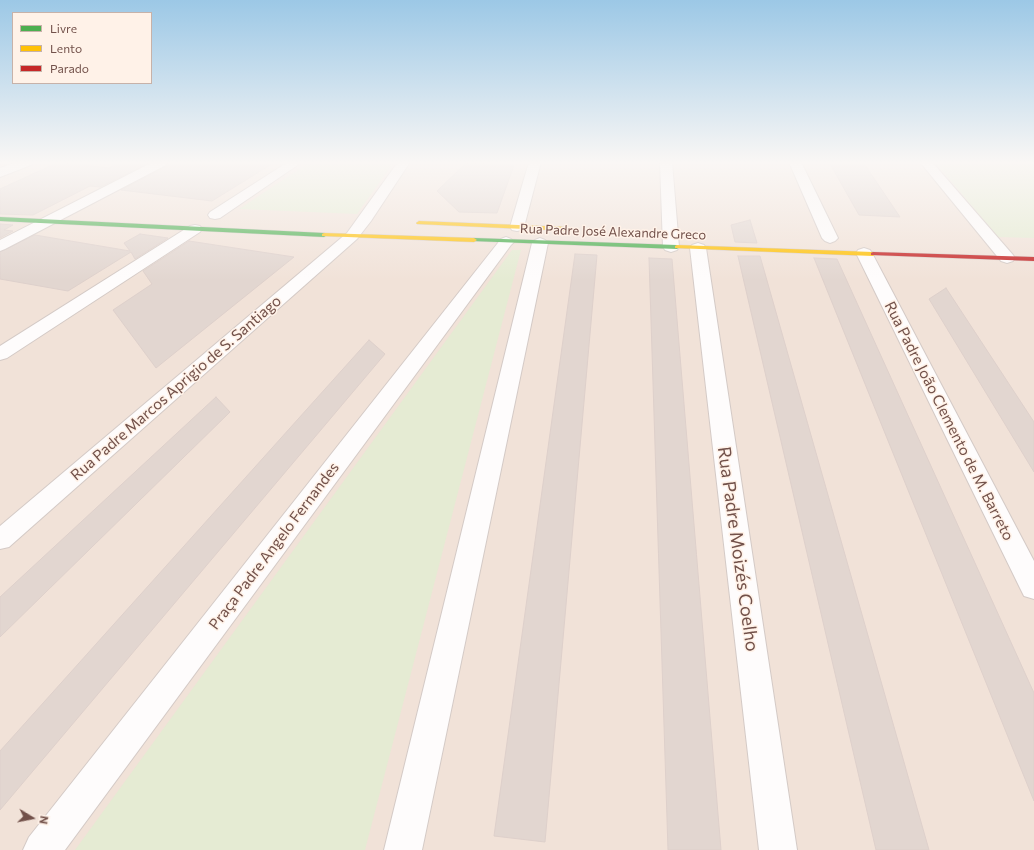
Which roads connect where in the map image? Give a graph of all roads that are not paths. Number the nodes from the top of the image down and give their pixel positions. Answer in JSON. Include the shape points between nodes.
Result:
{"nodes":[{"id":1,"x":85,"y":202,"type":"edge"},
{"id":2,"x":232,"y":202,"type":"edge"},
{"id":3,"x":376,"y":202,"type":"edge"},
{"id":4,"x":522,"y":202,"type":"edge"},
{"id":5,"x":668,"y":202,"type":"edge"},
{"id":6,"x":814,"y":202,"type":"edge"},
{"id":7,"x":959,"y":202,"type":"edge"},
{"id":8,"x":55,"y":208,"type":"dead end"},
{"id":9,"x":71,"y":209,"type":"junction"},
{"id":10,"x":87,"y":209,"type":"dead end"},
{"id":11,"x":211,"y":215,"type":"joint"},
{"id":12,"x":230,"y":216,"type":"dead end"},
{"id":13,"x":0,"y":219,"type":"edge"},
{"id":14,"x":48,"y":221,"type":"junction"},
{"id":15,"x":410,"y":223,"type":"dead end"},
{"id":16,"x":359,"y":225,"type":"junction"},
{"id":17,"x":195,"y":229,"type":"junction"},
{"id":18,"x":578,"y":229,"type":"dead end"},
{"id":19,"x":512,"y":234,"type":"junction"},
{"id":20,"x":830,"y":238,"type":"dead end"},
{"id":21,"x":540,"y":243,"type":"junction"},
{"id":22,"x":979,"y":243,"type":"dead end"},
{"id":23,"x":994,"y":243,"type":"junction"},
{"id":24,"x":1010,"y":244,"type":"dead end"},
{"id":25,"x":0,"y":246,"type":"edge"},
{"id":26,"x":671,"y":247,"type":"junction"},
{"id":27,"x":698,"y":248,"type":"junction"},
{"id":28,"x":864,"y":254,"type":"junction"},
{"id":29,"x":1007,"y":258,"type":"junction"},
{"id":30,"x":1034,"y":259,"type":"edge"},
{"id":31,"x":0,"y":354,"type":"edge"},
{"id":32,"x":0,"y":540,"type":"edge"},
{"id":33,"x":1034,"y":588,"type":"edge"},
{"id":34,"x":42,"y":850,"type":"edge"},
{"id":35,"x":403,"y":850,"type":"edge"},
{"id":36,"x":778,"y":850,"type":"edge"}],
"edges":[{"from":1,"to":9,"type":"street"},
{"from":2,"to":11,"type":"street"},
{"from":3,"to":16,"type":"street","name":"Rua Padre Marcos Aprigio de S. Santiago"},
{"from":4,"to":19,"type":"street"},
{"from":5,"to":26,"type":"street"},
{"from":6,"to":20,"type":"street"},
{"from":7,"to":23,"type":"street"},
{"from":8,"to":9,"type":"street"},
{"from":9,"to":10,"type":"street"},
{"from":9,"to":14,"type":"street"},
{"from":11,"to":12,"type":"street"},
{"from":13,"to":14,"type":"street","name":"Rua Padre José Alexandre Greco"},
{"from":14,"to":17,"type":"street","name":"Rua Padre José Alexandre Greco"},
{"from":14,"to":25,"type":"street"},
{"from":15,"to":19,"type":"street","name":"Rua Padre José Alexandre Greco"},
{"from":16,"to":17,"type":"street","name":"Rua Padre José Alexandre Greco"},
{"from":16,"to":19,"type":"street","name":"Rua Padre José Alexandre Greco"},
{"from":16,"to":32,"type":"street","name":"Rua Padre Marcos Aprigio de S. Santiago"},
{"from":17,"to":31,"type":"street"},
{"from":18,"to":19,"type":"street","name":"Rua Padre José Alexandre Greco"},
{"from":19,"to":21,"type":"street","name":"Rua Padre José Alexandre Greco"},
{"from":19,"to":34,"type":"street","name":"Praça Padre Angelo Fernandes"},
{"from":21,"to":26,"type":"street","name":"Rua Padre José Alexandre Greco"},
{"from":21,"to":35,"type":"street"},
{"from":22,"to":23,"type":"street"},
{"from":23,"to":24,"type":"street"},
{"from":23,"to":29,"type":"street"},
{"from":26,"to":27,"type":"street","name":"Rua Padre José Alexandre Greco"},
{"from":27,"to":28,"type":"street","name":"Rua Padre José Alexandre Greco"},
{"from":27,"to":36,"type":"street","name":"Rua Padre Moizés Coelho"},
{"from":28,"to":29,"type":"street","name":"Rua Padre José Alexandre Greco"},
{"from":28,"to":33,"type":"street","name":"Rua Padre João Clemento de M. Barreto"},
{"from":29,"to":30,"type":"street","name":"Rua Padre José Alexandre Greco"}]}
